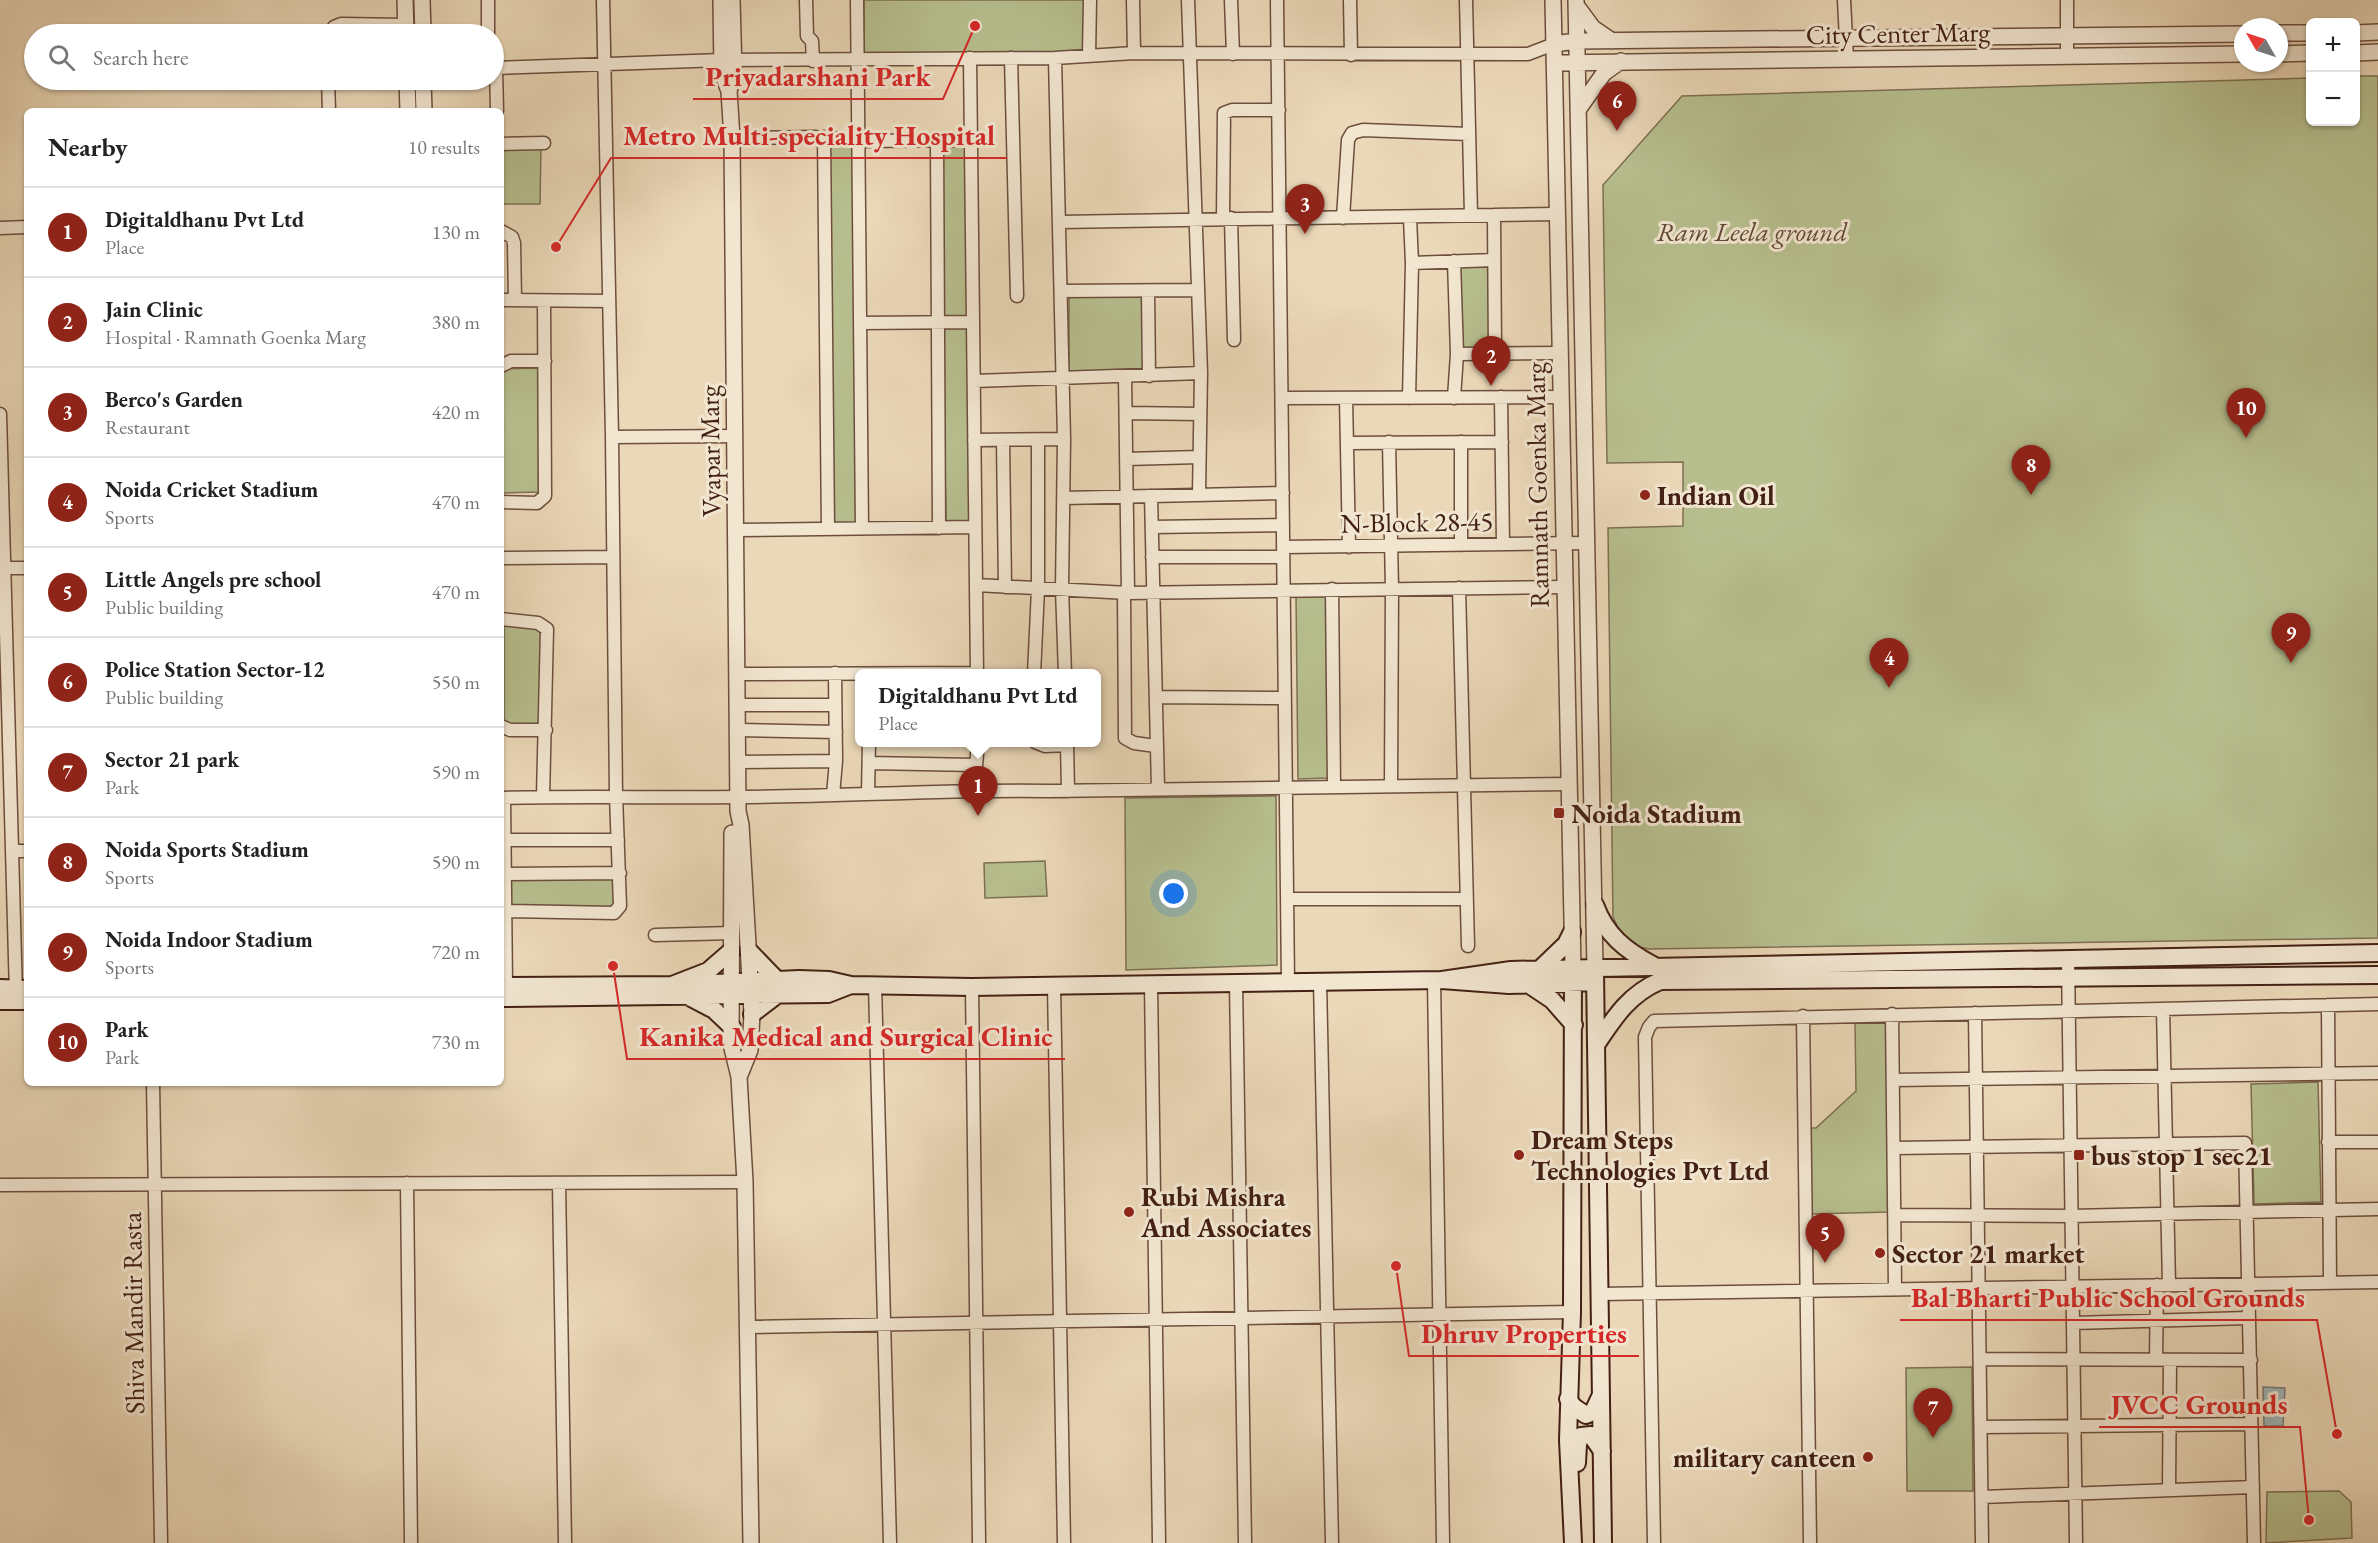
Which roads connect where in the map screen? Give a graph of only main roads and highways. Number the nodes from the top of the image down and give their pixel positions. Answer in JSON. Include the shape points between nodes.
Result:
{"nodes":[{"id":1,"x":1594,"y":905,"type":"road end"},
{"id":2,"x":1572,"y":932,"type":"road end"},
{"id":3,"x":731,"y":951,"type":"road end"},
{"id":4,"x":749,"y":951,"type":"road end"},
{"id":5,"x":2378,"y":953,"type":"edge"},
{"id":6,"x":1655,"y":966,"type":"junction"},
{"id":7,"x":1540,"y":969,"type":"junction"},
{"id":8,"x":1573,"y":975,"type":"junction"},
{"id":9,"x":1595,"y":975,"type":"junction"},
{"id":10,"x":2378,"y":975,"type":"edge"},
{"id":11,"x":1438,"y":980,"type":"junction"},
{"id":12,"x":1527,"y":984,"type":"junction"},
{"id":13,"x":672,"y":985,"type":"junction"},
{"id":14,"x":778,"y":988,"type":"junction"},
{"id":15,"x":732,"y":989,"type":"junction"},
{"id":16,"x":504,"y":990,"type":"edge"},
{"id":17,"x":504,"y":990,"type":"edge"},
{"id":18,"x":686,"y":996,"type":"junction"},
{"id":19,"x":752,"y":1014,"type":"road end"},
{"id":20,"x":1574,"y":1025,"type":"junction"},
{"id":21,"x":732,"y":1027,"type":"road end"},
{"id":22,"x":1596,"y":1045,"type":"junction"},
{"id":23,"x":1601,"y":1396,"type":"junction"},
{"id":24,"x":1568,"y":1399,"type":"junction"},
{"id":25,"x":1602,"y":1451,"type":"junction"},
{"id":26,"x":1569,"y":1473,"type":"junction"},
{"id":27,"x":1573,"y":1543,"type":"edge"},
{"id":28,"x":1603,"y":1543,"type":"edge"}],
"edges":[{"from":1,"to":6,"type":"main road","via":[[1612,937],[1633,955]]},
{"from":2,"to":7,"type":"main road","via":[[1566,944]]},
{"from":3,"to":13,"type":"main road","via":[[708,971]]},
{"from":4,"to":14,"type":"main road"},
{"from":5,"to":6,"type":"main road"},
{"from":6,"to":9,"type":"main road"},
{"from":7,"to":8,"type":"main road"},
{"from":7,"to":11,"type":"main road"},
{"from":8,"to":9,"type":"main road"},
{"from":8,"to":12,"type":"main road"},
{"from":8,"to":20,"type":"main road"},
{"from":9,"to":22,"type":"main road"},
{"from":10,"to":22,"type":"main road","via":[[1660,981],[1642,989],[1622,1007]]},
{"from":11,"to":12,"type":"main road"},
{"from":11,"to":14,"type":"main road","via":[[972,987],[851,985],[829,980]]},
{"from":12,"to":20,"type":"main road","via":[[1552,1000]]},
{"from":13,"to":15,"type":"main road"},
{"from":13,"to":16,"type":"main road"},
{"from":14,"to":15,"type":"main road"},
{"from":14,"to":19,"type":"main road"},
{"from":15,"to":18,"type":"main road"},
{"from":17,"to":18,"type":"main road"},
{"from":18,"to":21,"type":"main road","via":[[714,1010]]},
{"from":20,"to":24,"type":"main road"},
{"from":22,"to":23,"type":"main road"},
{"from":23,"to":24,"type":"main road","via":[[1593,1412],[1586,1415]]},
{"from":23,"to":25,"type":"main road"},
{"from":24,"to":26,"type":"main road"},
{"from":25,"to":26,"type":"main road","via":[[1591,1435],[1581,1436],[1577,1463]]},
{"from":25,"to":28,"type":"main road"},
{"from":26,"to":27,"type":"main road"}]}
